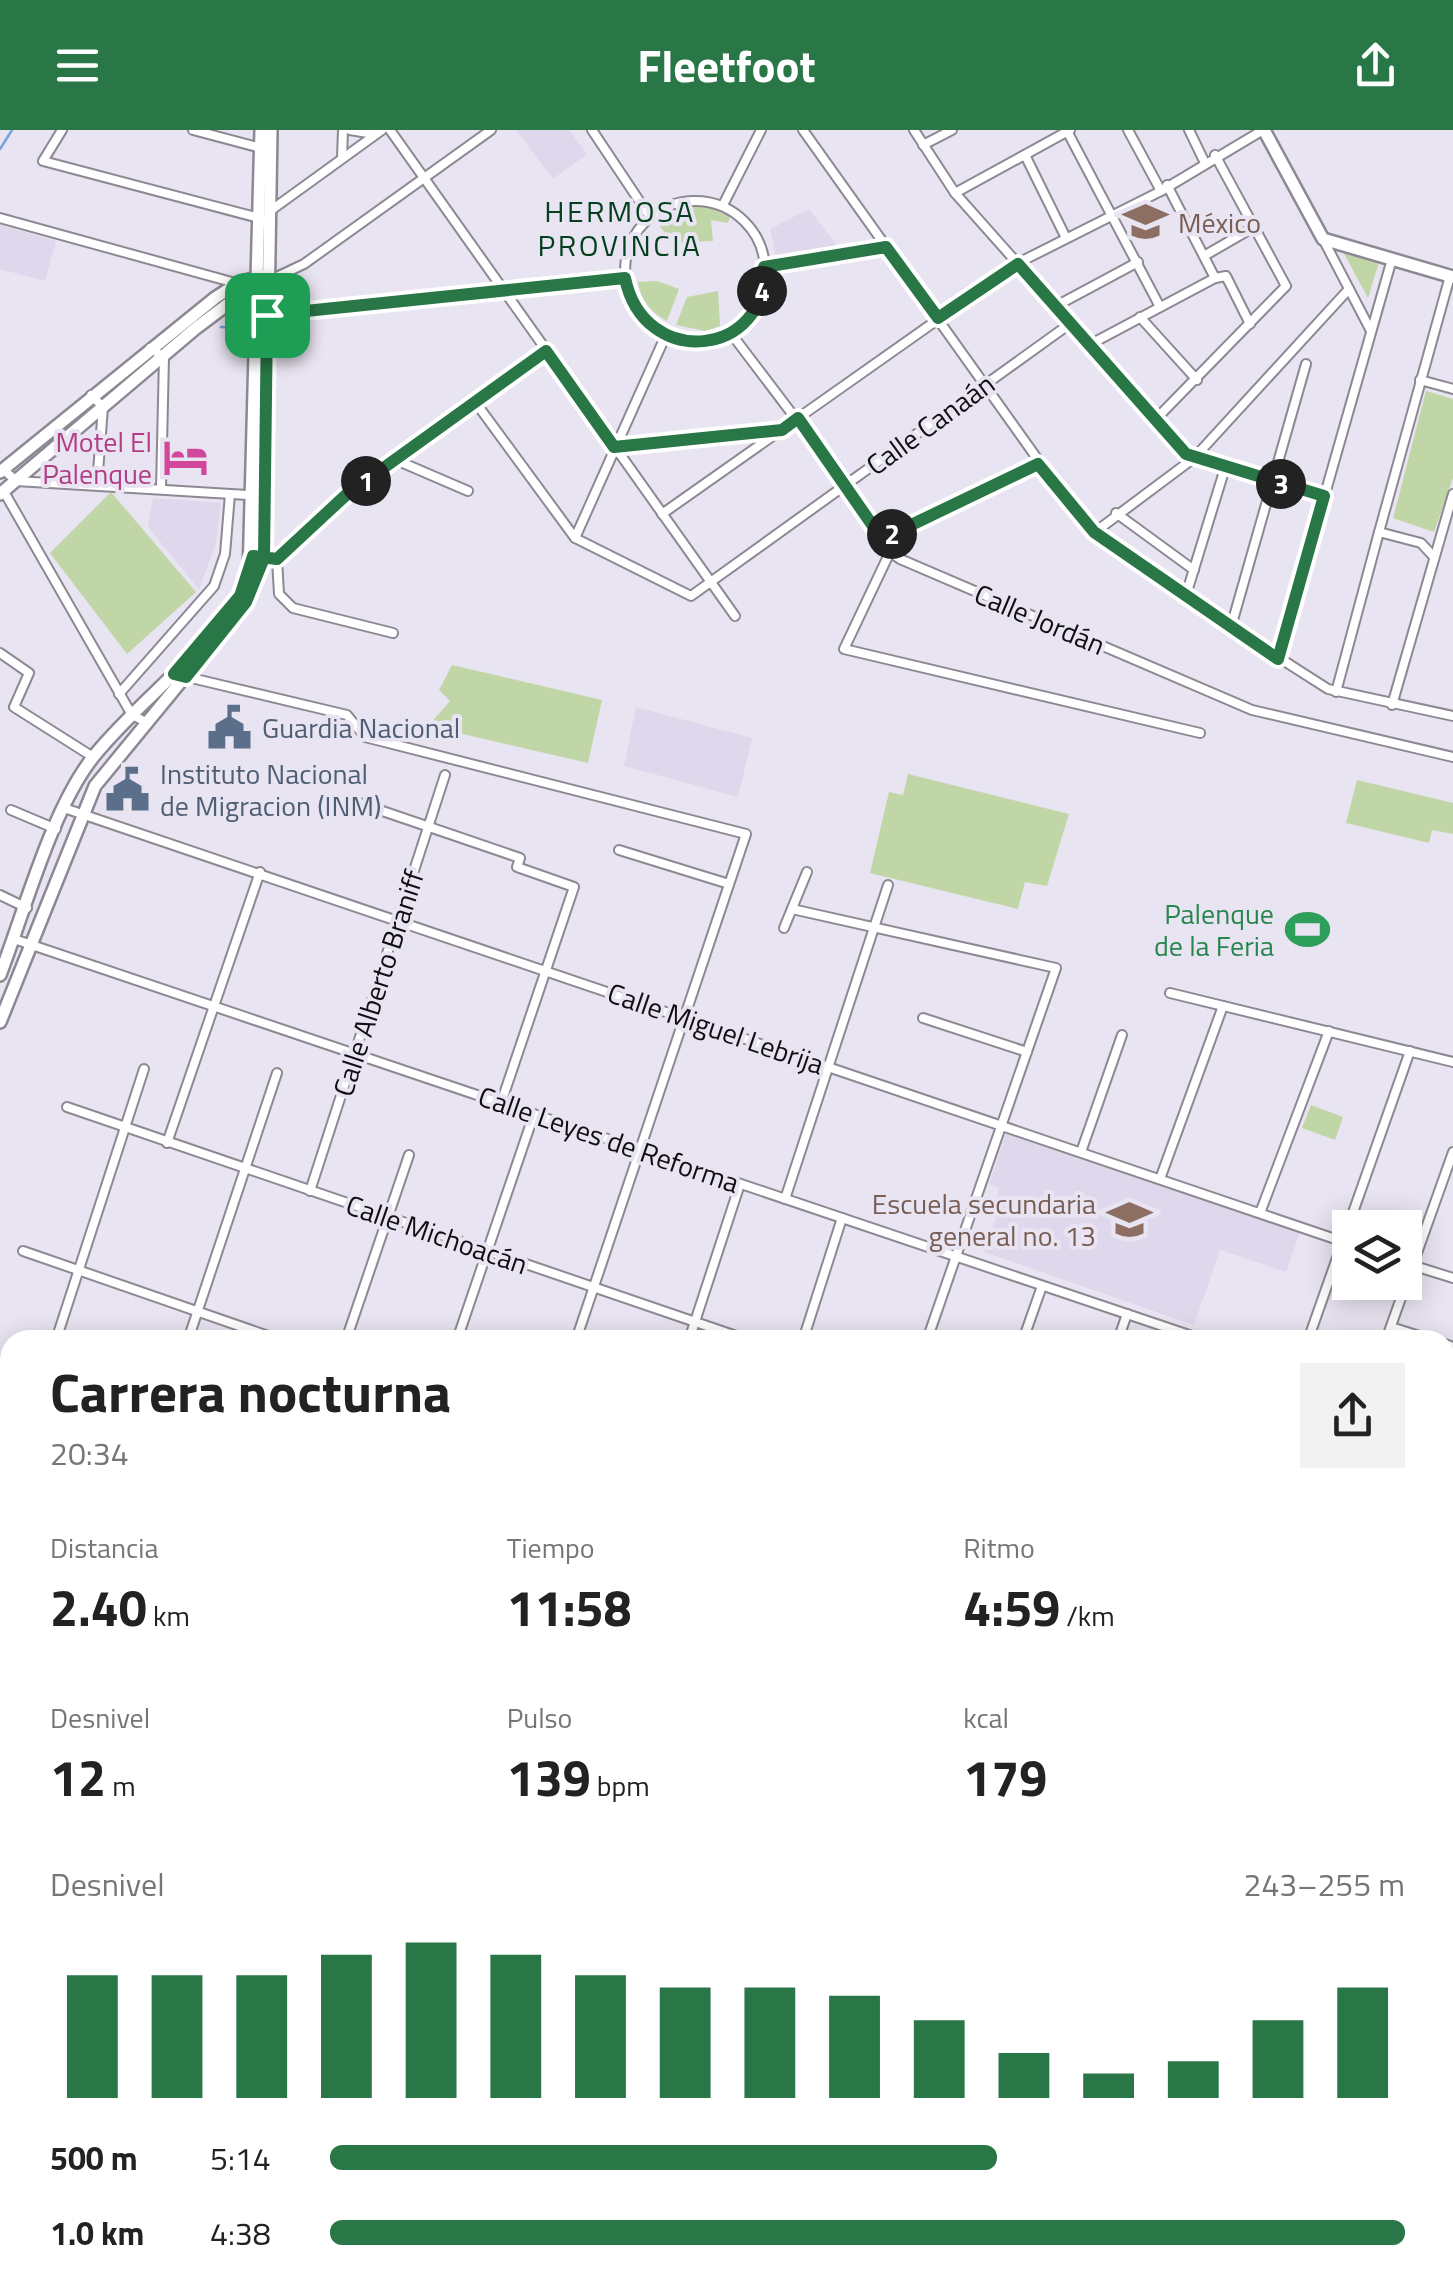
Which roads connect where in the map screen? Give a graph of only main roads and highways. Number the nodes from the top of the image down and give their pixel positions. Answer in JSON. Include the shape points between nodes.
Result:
{"nodes":[{"id":1,"x":261,"y":130,"type":"edge"},
{"id":2,"x":272,"y":130,"type":"edge"},
{"id":3,"x":1263,"y":130,"type":"edge"},
{"id":4,"x":264,"y":214,"type":"junction"},
{"id":5,"x":1451,"y":276,"type":"edge"},
{"id":6,"x":260,"y":281,"type":"junction"},
{"id":7,"x":219,"y":303,"type":"junction"},
{"id":8,"x":2,"y":470,"type":"edge"},
{"id":9,"x":1,"y":490,"type":"edge"},
{"id":10,"x":180,"y":676,"type":"junction"},
{"id":11,"x":0,"y":974,"type":"edge"},
{"id":12,"x":0,"y":1022,"type":"edge"}],
"edges":[{"from":1,"to":4,"type":"main road"},
{"from":2,"to":4,"type":"main road"},
{"from":3,"to":5,"type":"main road","via":[[1322,239]]},
{"from":4,"to":6,"type":"main road"},
{"from":6,"to":7,"type":"main road"},
{"from":6,"to":10,"type":"main road","via":[[265,558],[246,602]]},
{"from":7,"to":8,"type":"main road","via":[[90,394]]},
{"from":7,"to":9,"type":"main road","via":[[164,357]]},
{"from":10,"to":11,"type":"main road","via":[[93,757],[64,808]]},
{"from":10,"to":12,"type":"main road","via":[[81,811]]}]}
